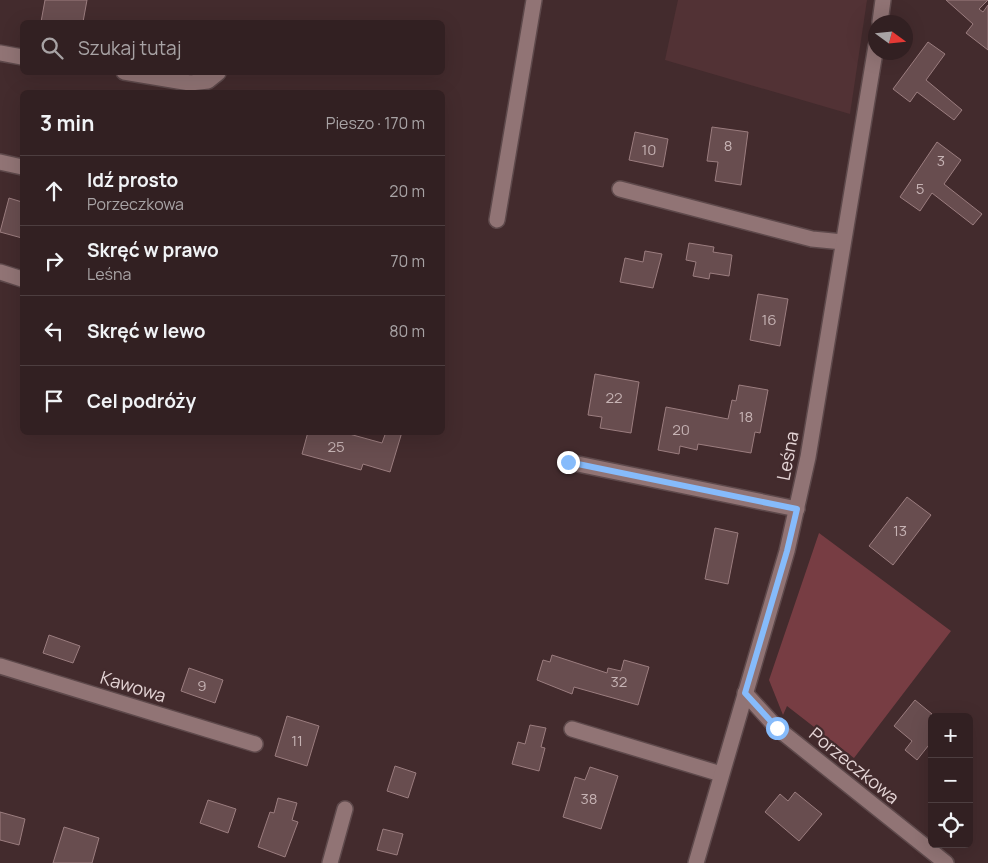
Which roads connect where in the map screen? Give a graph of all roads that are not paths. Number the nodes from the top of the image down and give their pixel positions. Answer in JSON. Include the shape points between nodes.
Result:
{"nodes":[{"id":1,"x":534,"y":0,"type":"edge"},
{"id":2,"x":883,"y":0,"type":"edge"},
{"id":3,"x":881,"y":15,"type":"edge"},
{"id":4,"x":0,"y":53,"type":"edge"},
{"id":5,"x":20,"y":57,"type":"edge"},
{"id":6,"x":874,"y":60,"type":"edge"},
{"id":7,"x":142,"y":75,"type":"edge"},
{"id":8,"x":216,"y":75,"type":"edge"},
{"id":9,"x":0,"y":162,"type":"edge"},
{"id":10,"x":20,"y":167,"type":"edge"},
{"id":11,"x":620,"y":190,"type":"dead end"},
{"id":12,"x":498,"y":220,"type":"dead end"},
{"id":13,"x":843,"y":242,"type":"junction"},
{"id":14,"x":0,"y":272,"type":"edge"},
{"id":15,"x":20,"y":278,"type":"edge"},
{"id":16,"x":568,"y":462,"type":"dead end"},
{"id":17,"x":797,"y":509,"type":"junction"},
{"id":18,"x":0,"y":666,"type":"edge"},
{"id":19,"x":745,"y":693,"type":"junction"},
{"id":20,"x":572,"y":729,"type":"dead end"},
{"id":21,"x":255,"y":744,"type":"dead end"},
{"id":22,"x":722,"y":774,"type":"junction"},
{"id":23,"x":345,"y":810,"type":"dead end"},
{"id":24,"x":330,"y":863,"type":"edge"},
{"id":25,"x":696,"y":863,"type":"edge"},
{"id":26,"x":946,"y":863,"type":"edge"}],
"edges":[{"from":1,"to":12,"type":"street"},
{"from":2,"to":3,"type":"street"},
{"from":4,"to":5,"type":"street"},
{"from":6,"to":13,"type":"street","name":"Leśna"},
{"from":7,"to":8,"type":"street","via":[[190,83],[208,81]]},
{"from":9,"to":10,"type":"street"},
{"from":11,"to":13,"type":"street","via":[[812,239]]},
{"from":13,"to":17,"type":"street","name":"Leśna"},
{"from":14,"to":15,"type":"street"},
{"from":16,"to":17,"type":"street"},
{"from":17,"to":19,"type":"street","name":"Leśna"},
{"from":18,"to":21,"type":"street","name":"Kawowa"},
{"from":19,"to":22,"type":"street","name":"Leśna"},
{"from":19,"to":26,"type":"street","name":"Porzeczkowa","via":[[777,728]]},
{"from":20,"to":22,"type":"street"},
{"from":22,"to":25,"type":"street","name":"Leśna"},
{"from":23,"to":24,"type":"street"}]}
